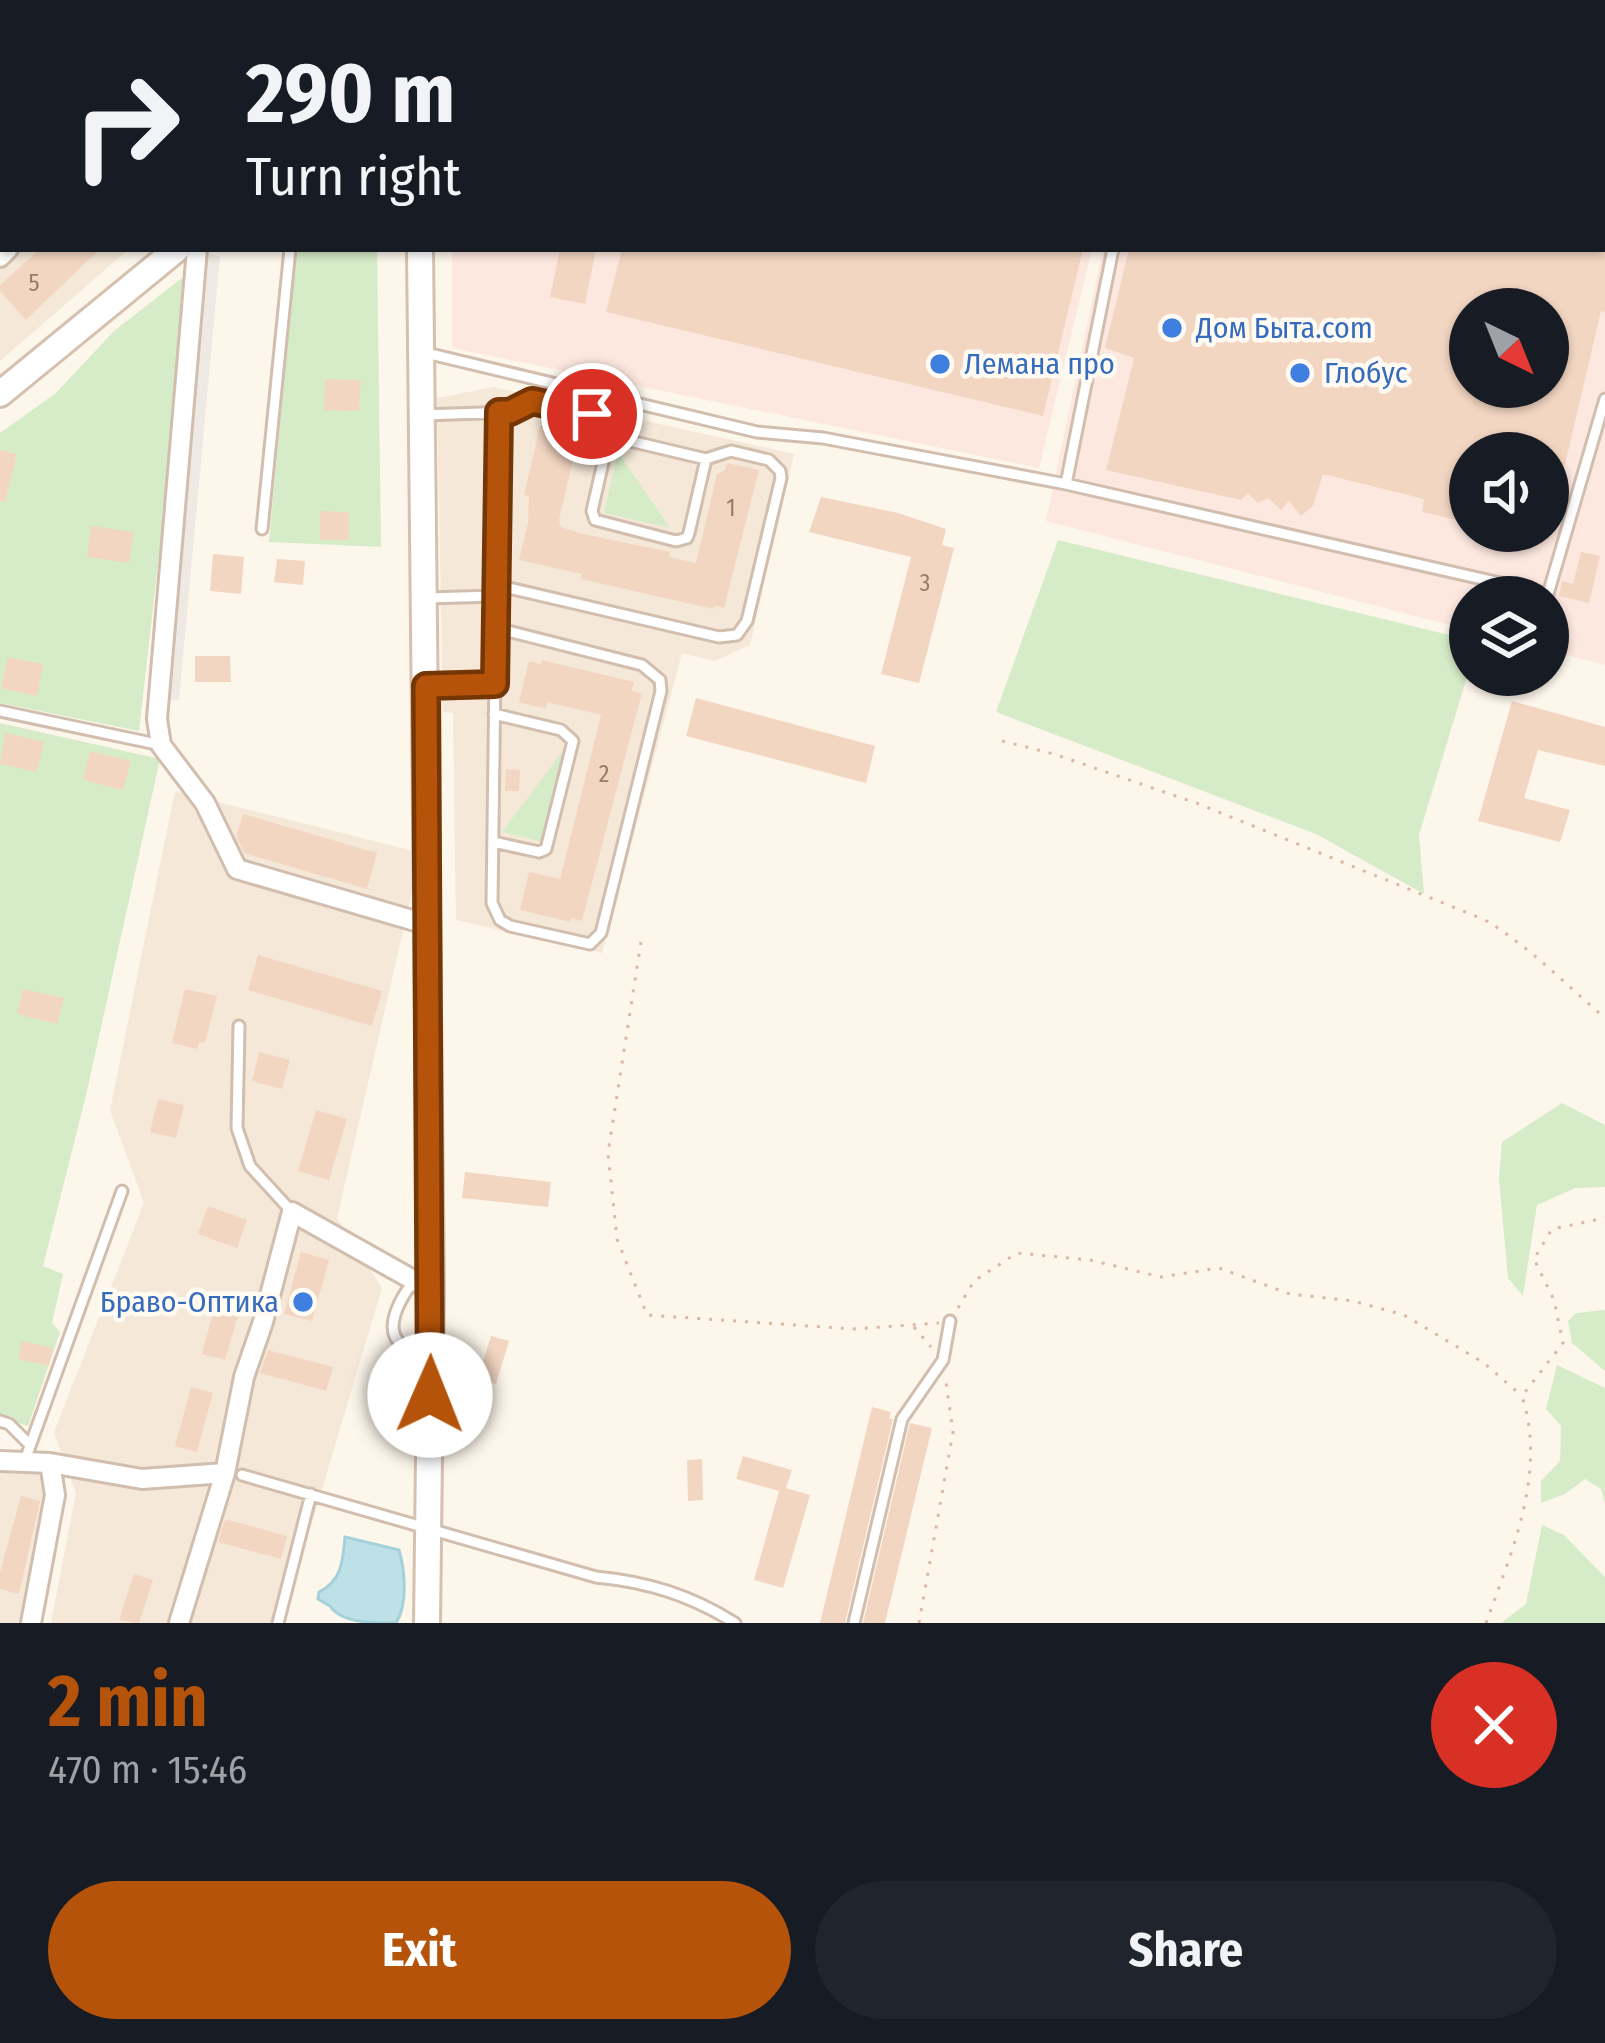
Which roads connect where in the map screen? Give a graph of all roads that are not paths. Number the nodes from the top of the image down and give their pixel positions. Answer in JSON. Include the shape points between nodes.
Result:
{"nodes":[{"id":1,"x":173,"y":252,"type":"edge"},
{"id":2,"x":197,"y":252,"type":"edge"},
{"id":3,"x":290,"y":252,"type":"edge"},
{"id":4,"x":419,"y":252,"type":"edge"},
{"id":5,"x":1112,"y":252,"type":"edge"},
{"id":6,"x":422,"y":352,"type":"junction"},
{"id":7,"x":0,"y":394,"type":"edge"},
{"id":8,"x":1605,"y":399,"type":"edge"},
{"id":9,"x":499,"y":412,"type":"junction"},
{"id":10,"x":423,"y":415,"type":"junction"},
{"id":11,"x":610,"y":436,"type":"junction"},
{"id":12,"x":706,"y":459,"type":"junction"},
{"id":13,"x":1066,"y":484,"type":"junction"},
{"id":14,"x":262,"y":529,"type":"dead end"},
{"id":15,"x":496,"y":590,"type":"junction"},
{"id":16,"x":425,"y":598,"type":"junction"},
{"id":17,"x":496,"y":628,"type":"junction"},
{"id":18,"x":495,"y":684,"type":"junction"},
{"id":19,"x":426,"y":686,"type":"junction"},
{"id":20,"x":0,"y":711,"type":"edge"},
{"id":21,"x":494,"y":714,"type":"junction"},
{"id":22,"x":161,"y":745,"type":"junction"},
{"id":23,"x":493,"y":842,"type":"junction"},
{"id":24,"x":429,"y":925,"type":"junction"},
{"id":25,"x":239,"y":1026,"type":"dead end"},
{"id":26,"x":122,"y":1191,"type":"dead end"},
{"id":27,"x":292,"y":1212,"type":"junction"},
{"id":28,"x":423,"y":1285,"type":"junction"},
{"id":29,"x":950,"y":1321,"type":"road end"},
{"id":30,"x":430,"y":1351,"type":"junction"},
{"id":31,"x":0,"y":1421,"type":"edge"},
{"id":32,"x":27,"y":1452,"type":"junction"},
{"id":33,"x":0,"y":1461,"type":"edge"},
{"id":34,"x":50,"y":1463,"type":"junction"},
{"id":35,"x":234,"y":1474,"type":"junction"},
{"id":36,"x":311,"y":1494,"type":"junction"},
{"id":37,"x":428,"y":1529,"type":"junction"},
{"id":38,"x":31,"y":1623,"type":"edge"},
{"id":39,"x":179,"y":1623,"type":"edge"},
{"id":40,"x":278,"y":1623,"type":"edge"},
{"id":41,"x":427,"y":1623,"type":"edge"},
{"id":42,"x":735,"y":1623,"type":"edge"},
{"id":43,"x":854,"y":1623,"type":"edge"}],
"edges":[{"from":1,"to":7,"type":"street"},
{"from":2,"to":22,"type":"street"},
{"from":3,"to":14,"type":"lane"},
{"from":4,"to":6,"type":"street"},
{"from":5,"to":13,"type":"lane"},
{"from":6,"to":10,"type":"street"},
{"from":6,"to":13,"type":"lane","via":[[757,432]]},
{"from":8,"to":13,"type":"lane","via":[[1547,594]]},
{"from":9,"to":10,"type":"lane"},
{"from":9,"to":11,"type":"lane","via":[[544,402],[592,414]]},
{"from":9,"to":15,"type":"lane"},
{"from":10,"to":16,"type":"street"},
{"from":11,"to":12,"type":"lane"},
{"from":11,"to":12,"type":"lane","via":[[595,520],[676,541],[689,532]]},
{"from":12,"to":15,"type":"lane","via":[[731,451],[769,460],[780,471],[747,621],[737,635]]},
{"from":15,"to":16,"type":"lane"},
{"from":15,"to":17,"type":"lane"},
{"from":16,"to":19,"type":"street"},
{"from":17,"to":18,"type":"lane"},
{"from":17,"to":23,"type":"lane","via":[[642,665],[661,691],[598,940],[584,944],[500,920],[492,903]]},
{"from":18,"to":19,"type":"lane"},
{"from":18,"to":21,"type":"lane"},
{"from":19,"to":24,"type":"street"},
{"from":20,"to":22,"type":"lane"},
{"from":21,"to":23,"type":"lane"},
{"from":21,"to":23,"type":"lane","via":[[561,730],[573,741],[546,849]]},
{"from":22,"to":24,"type":"street","via":[[205,803],[238,869]]},
{"from":24,"to":28,"type":"street"},
{"from":25,"to":27,"type":"lane","via":[[237,1128],[250,1166]]},
{"from":26,"to":32,"type":"lane"},
{"from":27,"to":28,"type":"street"},
{"from":27,"to":35,"type":"street","via":[[244,1377]]},
{"from":28,"to":30,"type":"street"},
{"from":28,"to":30,"type":"lane","via":[[392,1316],[393,1331],[410,1348]]},
{"from":29,"to":43,"type":"lane","via":[[943,1360],[902,1419]]},
{"from":30,"to":37,"type":"street"},
{"from":31,"to":32,"type":"lane"},
{"from":32,"to":33,"type":"street"},
{"from":32,"to":34,"type":"street"},
{"from":34,"to":35,"type":"street","via":[[142,1479]]},
{"from":34,"to":38,"type":"street","via":[[55,1495]]},
{"from":35,"to":36,"type":"lane"},
{"from":35,"to":39,"type":"street"},
{"from":36,"to":37,"type":"lane"},
{"from":36,"to":40,"type":"lane"},
{"from":37,"to":41,"type":"street"},
{"from":37,"to":42,"type":"lane","via":[[596,1577],[643,1582]]}]}
